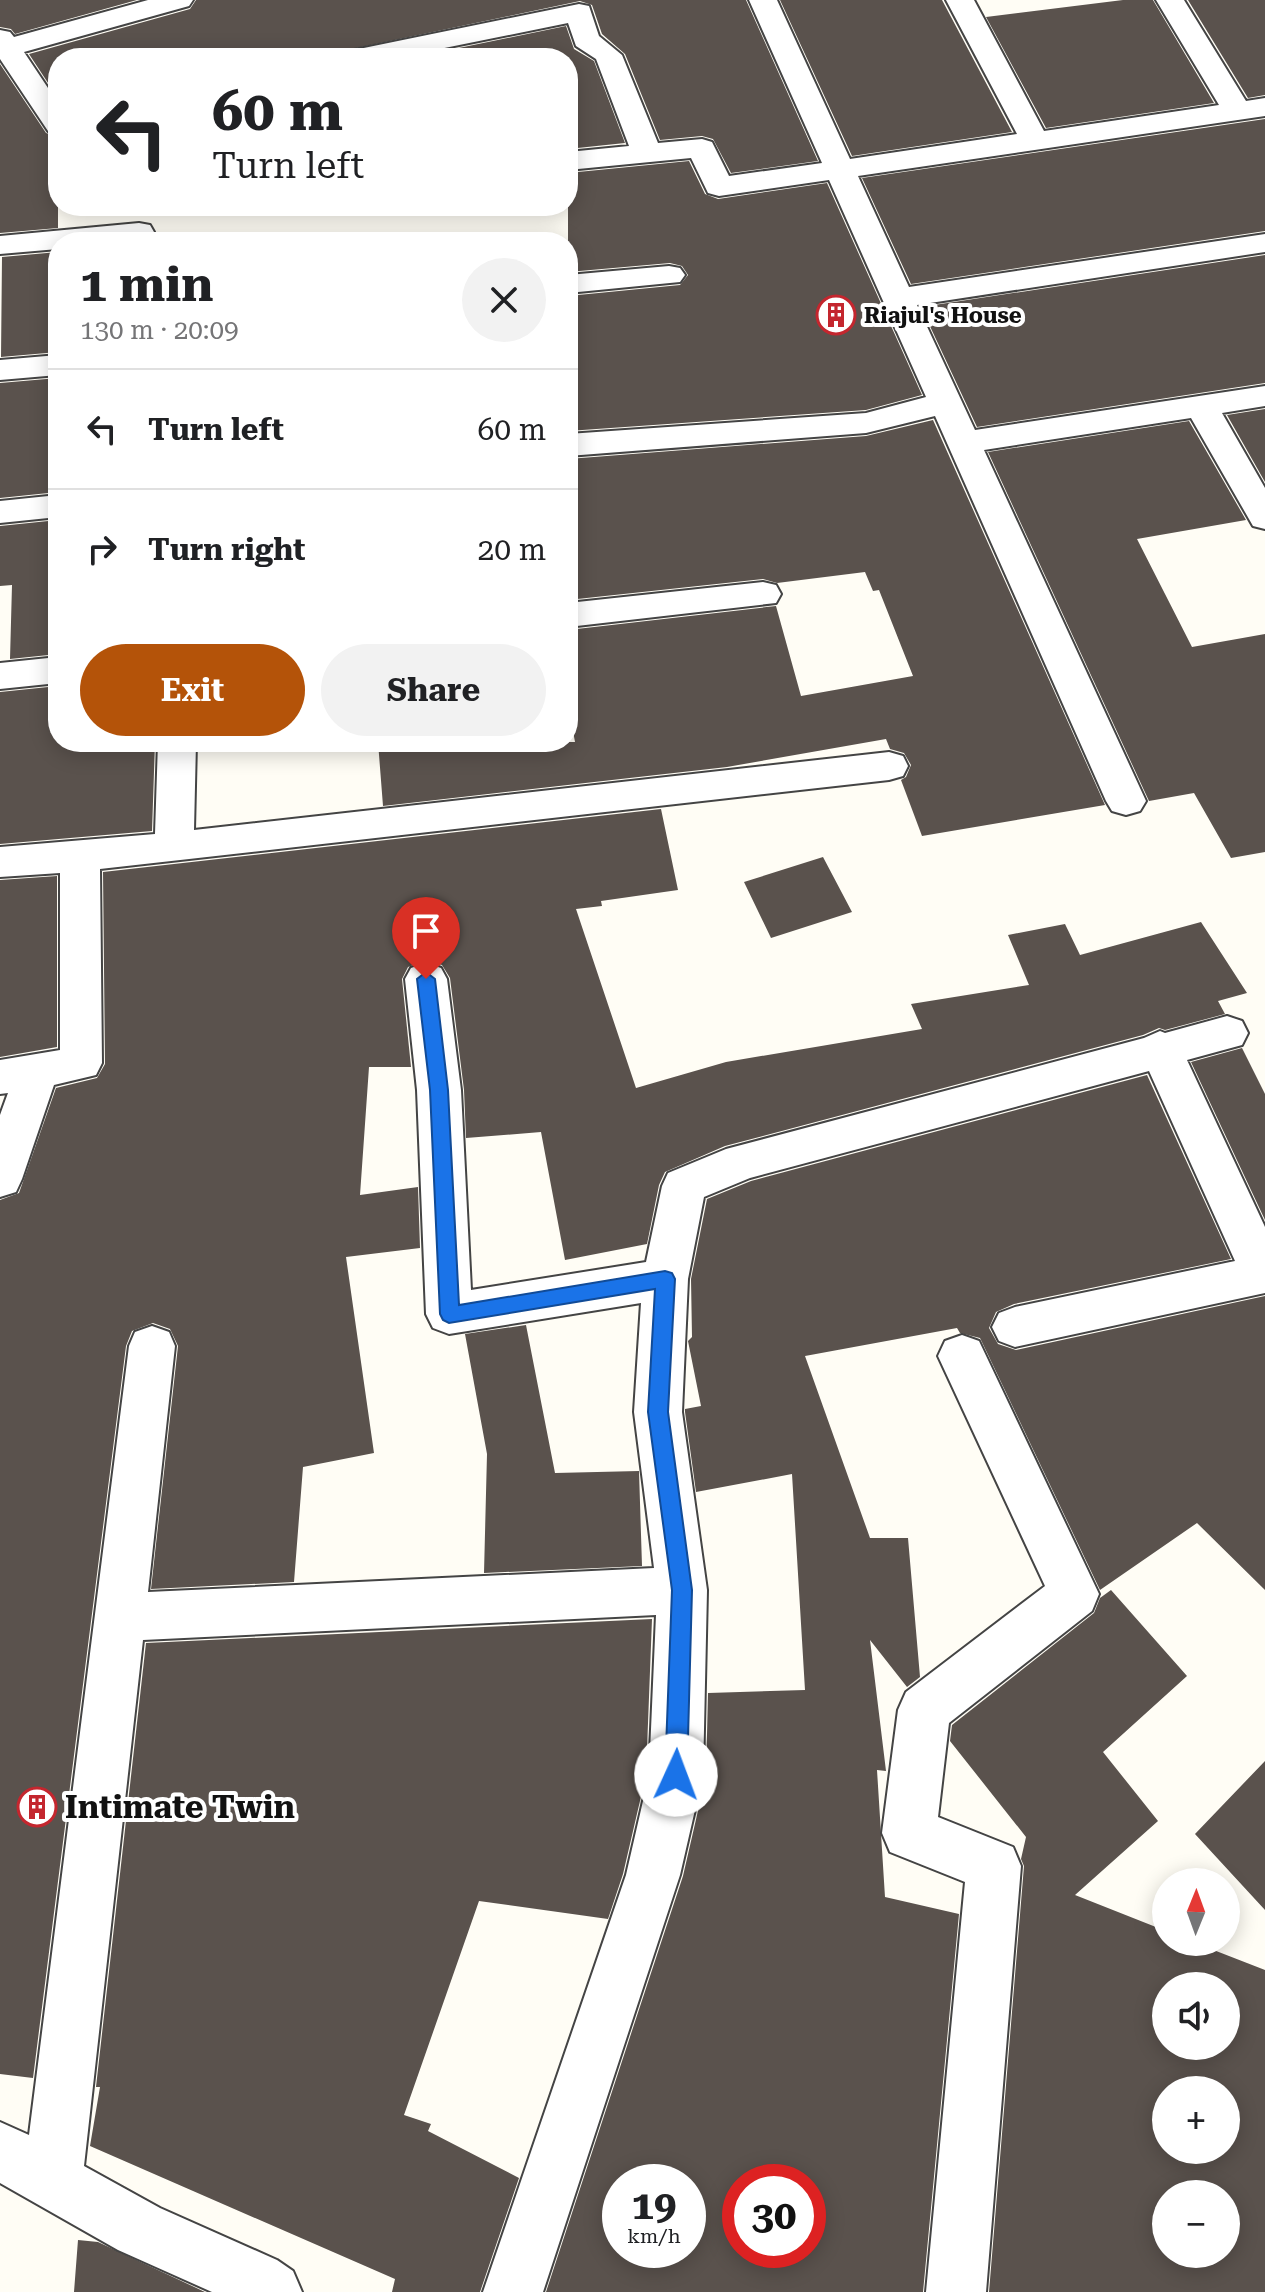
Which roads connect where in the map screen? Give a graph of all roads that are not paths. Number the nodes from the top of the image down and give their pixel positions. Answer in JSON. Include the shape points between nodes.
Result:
{"nodes":[{"id":1,"x":179,"y":0,"type":"edge"},
{"id":2,"x":763,"y":0,"type":"edge"},
{"id":3,"x":960,"y":0,"type":"edge"},
{"id":4,"x":1170,"y":0,"type":"edge"},
{"id":5,"x":577,"y":6,"type":"edge"},
{"id":6,"x":2,"y":46,"type":"edge"},
{"id":7,"x":397,"y":48,"type":"edge"},
{"id":8,"x":1251,"y":108,"type":"edge"},
{"id":9,"x":48,"y":109,"type":"edge"},
{"id":10,"x":1034,"y":139,"type":"junction"},
{"id":11,"x":647,"y":153,"type":"junction"},
{"id":12,"x":578,"y":160,"type":"edge"},
{"id":13,"x":841,"y":170,"type":"junction"},
{"id":14,"x":135,"y":219,"type":"edge"},
{"id":15,"x":68,"y":232,"type":"edge"},
{"id":16,"x":48,"y":236,"type":"edge"},
{"id":17,"x":1265,"y":243,"type":"edge"},
{"id":18,"x":0,"y":245,"type":"edge"},
{"id":19,"x":669,"y":275,"type":"dead end"},
{"id":20,"x":578,"y":283,"type":"edge"},
{"id":21,"x":898,"y":298,"type":"junction"},
{"id":22,"x":48,"y":366,"type":"edge"},
{"id":23,"x":0,"y":370,"type":"edge"},
{"id":24,"x":1265,"y":396,"type":"edge"},
{"id":25,"x":944,"y":403,"type":"junction"},
{"id":26,"x":1201,"y":406,"type":"junction"},
{"id":27,"x":962,"y":443,"type":"junction"},
{"id":28,"x":578,"y":444,"type":"edge"},
{"id":29,"x":48,"y":507,"type":"edge"},
{"id":30,"x":0,"y":512,"type":"edge"},
{"id":31,"x":1265,"y":518,"type":"edge"},
{"id":32,"x":763,"y":594,"type":"dead end"},
{"id":33,"x":578,"y":614,"type":"edge"},
{"id":34,"x":48,"y":671,"type":"edge"},
{"id":35,"x":0,"y":676,"type":"edge"},
{"id":36,"x":177,"y":752,"type":"edge"},
{"id":37,"x":889,"y":766,"type":"dead end"},
{"id":38,"x":1126,"y":801,"type":"dead end"},
{"id":39,"x":174,"y":847,"type":"junction"},
{"id":40,"x":80,"y":857,"type":"junction"},
{"id":41,"x":0,"y":862,"type":"edge"},
{"id":42,"x":426,"y":979,"type":"dead end"},
{"id":43,"x":1227,"y":1033,"type":"dead end"},
{"id":44,"x":1160,"y":1048,"type":"junction"},
{"id":45,"x":18,"y":1075,"type":"edge"},
{"id":46,"x":0,"y":1179,"type":"edge"},
{"id":47,"x":665,"y":1279,"type":"junction"},
{"id":48,"x":1015,"y":1327,"type":"dead end"},
{"id":49,"x":152,"y":1346,"type":"dead end"},
{"id":50,"x":962,"y":1356,"type":"dead end"},
{"id":51,"x":682,"y":1590,"type":"junction"},
{"id":52,"x":120,"y":1617,"type":"junction"},
{"id":53,"x":0,"y":2151,"type":"edge"},
{"id":54,"x":53,"y":2181,"type":"junction"},
{"id":55,"x":272,"y":2292,"type":"edge"},
{"id":56,"x":513,"y":2292,"type":"edge"},
{"id":57,"x":956,"y":2292,"type":"edge"}],
"edges":[{"from":1,"to":6,"type":"street"},
{"from":2,"to":13,"type":"street"},
{"from":3,"to":10,"type":"street"},
{"from":4,"to":8,"type":"street"},
{"from":5,"to":7,"type":"street"},
{"from":5,"to":11,"type":"street","via":[[586,40],[608,55]]},
{"from":6,"to":9,"type":"street"},
{"from":8,"to":10,"type":"street"},
{"from":10,"to":13,"type":"street"},
{"from":11,"to":12,"type":"street"},
{"from":11,"to":13,"type":"street","via":[[702,148],[719,187]]},
{"from":13,"to":21,"type":"street"},
{"from":14,"to":15,"type":"street"},
{"from":16,"to":18,"type":"street"},
{"from":17,"to":21,"type":"street"},
{"from":19,"to":20,"type":"street"},
{"from":21,"to":25,"type":"street"},
{"from":22,"to":23,"type":"street"},
{"from":24,"to":26,"type":"street"},
{"from":25,"to":27,"type":"street"},
{"from":25,"to":28,"type":"street","via":[[866,423]]},
{"from":26,"to":27,"type":"street"},
{"from":26,"to":31,"type":"street"},
{"from":27,"to":38,"type":"street"},
{"from":29,"to":30,"type":"street"},
{"from":32,"to":33,"type":"street"},
{"from":34,"to":35,"type":"street"},
{"from":36,"to":39,"type":"street"},
{"from":37,"to":39,"type":"street"},
{"from":39,"to":40,"type":"street"},
{"from":40,"to":41,"type":"street"},
{"from":40,"to":45,"type":"street","via":[[81,1063]]},
{"from":42,"to":47,"type":"street","via":[[439,1090],[449,1314]]},
{"from":43,"to":44,"type":"street"},
{"from":44,"to":47,"type":"street","via":[[702,1177],[684,1186]]},
{"from":44,"to":48,"type":"street","via":[[1264,1274]]},
{"from":45,"to":46,"type":"street"},
{"from":47,"to":51,"type":"street","via":[[658,1412]]},
{"from":49,"to":52,"type":"street"},
{"from":50,"to":57,"type":"street","via":[[1074,1594],[924,1710],[909,1833],[994,1866]]},
{"from":51,"to":52,"type":"street"},
{"from":51,"to":56,"type":"street","via":[[676,1775],[653,1875]]},
{"from":52,"to":54,"type":"street"},
{"from":53,"to":54,"type":"street"},
{"from":54,"to":55,"type":"street"}]}
